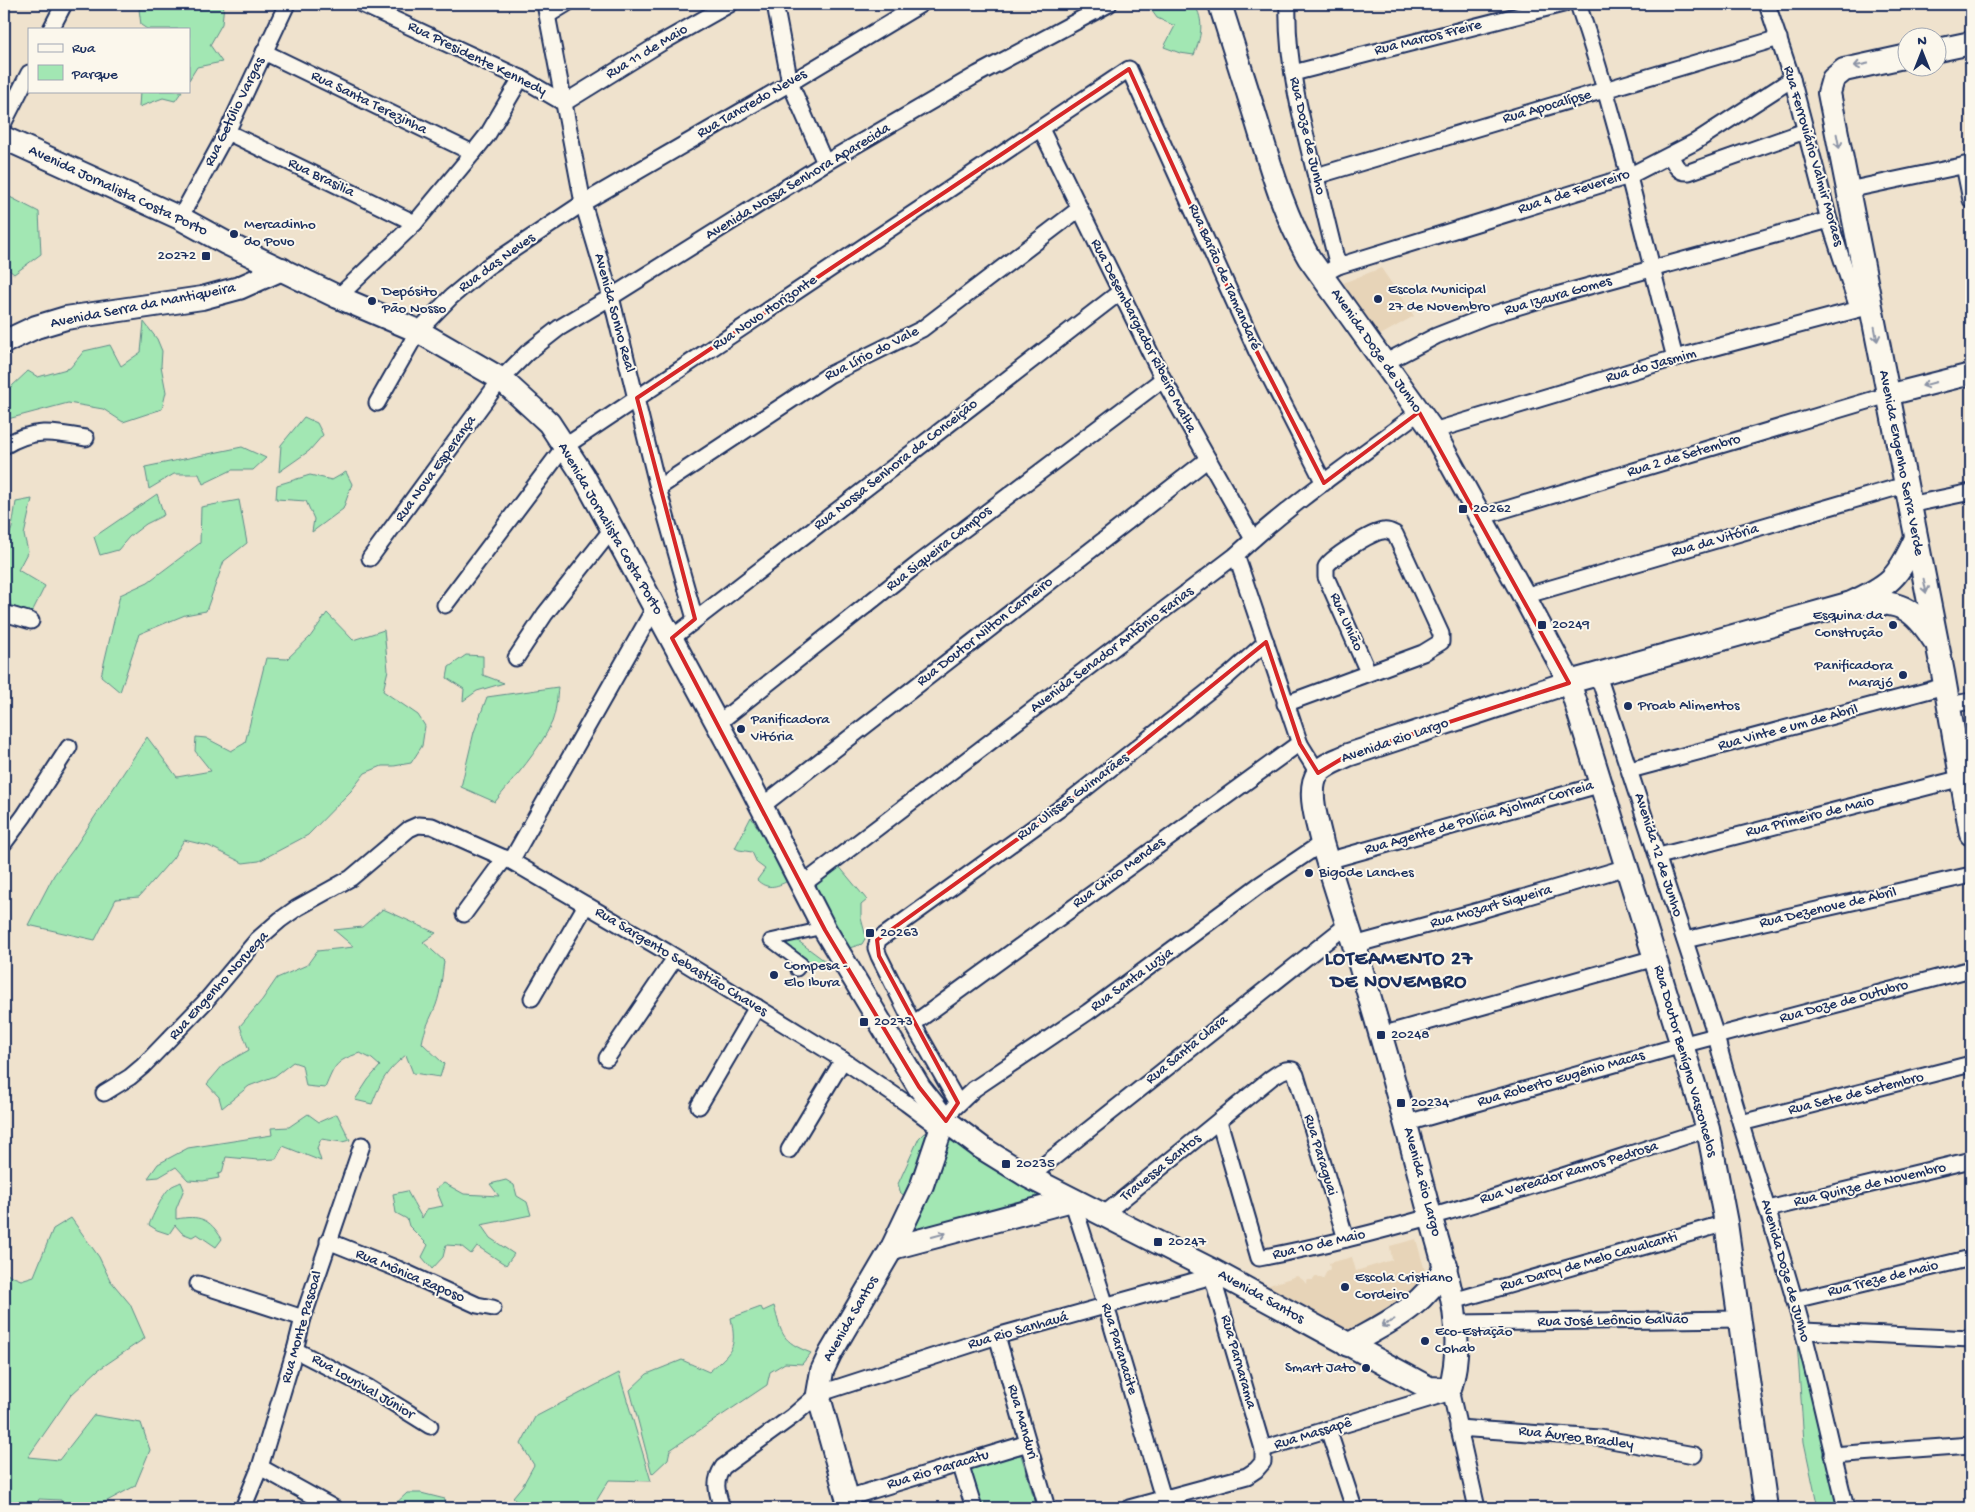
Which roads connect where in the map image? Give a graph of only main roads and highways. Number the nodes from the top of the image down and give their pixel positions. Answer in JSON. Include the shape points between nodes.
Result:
{"nodes":[{"id":1,"x":1220,"y":4,"type":"edge"},
{"id":2,"x":1971,"y":43,"type":"edge"},
{"id":3,"x":1948,"y":48,"type":"edge"},
{"id":4,"x":1898,"y":58,"type":"edge"},
{"id":5,"x":4,"y":138,"type":"edge"},
{"id":6,"x":282,"y":269,"type":"junction"},
{"id":7,"x":4,"y":342,"type":"edge"},
{"id":8,"x":1916,"y":538,"type":"junction"},
{"id":9,"x":1851,"y":603,"type":"junction"},
{"id":10,"x":1938,"y":645,"type":"junction"},
{"id":11,"x":1569,"y":683,"type":"junction"},
{"id":12,"x":1970,"y":823,"type":"edge"},
{"id":13,"x":948,"y":1118,"type":"junction"},
{"id":14,"x":1072,"y":1200,"type":"junction"},
{"id":15,"x":892,"y":1248,"type":"junction"},
{"id":16,"x":1446,"y":1265,"type":"junction"},
{"id":17,"x":1348,"y":1345,"type":"junction"},
{"id":18,"x":1450,"y":1391,"type":"joint"},
{"id":19,"x":848,"y":1503,"type":"edge"},
{"id":20,"x":1766,"y":1508,"type":"edge"}],
"edges":[{"from":1,"to":11,"type":"main road","name":"Avenida Doze de Junho","via":[[1291,224],[1309,258],[1330,271],[1384,363],[1433,431]]},
{"from":2,"to":3,"type":"main road"},
{"from":4,"to":8,"type":"main road","name":"Avenida Engenho Serra Verde","one_way":true,"via":[[1844,70],[1833,80],[1829,93],[1848,190],[1864,307],[1888,395]]},
{"from":5,"to":6,"type":"main road","name":"Avenida Jornalista Costa Porto","via":[[180,218]]},
{"from":6,"to":7,"type":"main road","name":"Avenida Serra da Mantiqueira","via":[[220,293],[66,318]]},
{"from":6,"to":13,"type":"main road","name":"Avenida Jornalista Costa Porto","via":[[418,331],[501,379],[548,423],[613,528],[826,930],[921,1089]]},
{"from":8,"to":9,"type":"main road","name":"Avenida Rio Largo","via":[[1904,564],[1891,581]]},
{"from":8,"to":10,"type":"main road","name":"Avenida Engenho Serra Verde","one_way":true},
{"from":9,"to":10,"type":"main road","name":"Avenida Rio Largo","via":[[1898,605],[1918,618]]},
{"from":9,"to":11,"type":"main road","name":"Avenida Rio Largo"},
{"from":10,"to":12,"type":"main road","name":"Avenida Engenho Serra Verde"},
{"from":11,"to":16,"type":"main road","name":"Avenida Rio Largo","via":[[1330,763],[1318,773],[1314,784],[1313,800],[1325,852],[1381,1034]]},
{"from":11,"to":20,"type":"main road","name":"Rua Doutor Benígno Vasconcelos","via":[[1708,1130],[1726,1223]]},
{"from":13,"to":14,"type":"main road","name":"Avenida Santos","via":[[990,1153]]},
{"from":13,"to":15,"type":"main road","name":"Avenida Santos","via":[[922,1185]]},
{"from":15,"to":14,"type":"main road","one_way":true},
{"from":14,"to":17,"type":"main road","name":"Avenida Santos"},
{"from":15,"to":19,"type":"main road","name":"Avenida Santos","via":[[830,1354],[822,1371],[818,1394]]},
{"from":16,"to":17,"type":"main road","one_way":true,"via":[[1437,1282],[1403,1313]]},
{"from":16,"to":18,"type":"main road","name":"Avenida Rio Largo","via":[[1455,1312],[1455,1364]]},
{"from":17,"to":18,"type":"main road","name":"Avenida Santos","via":[[1429,1388]]}]}
